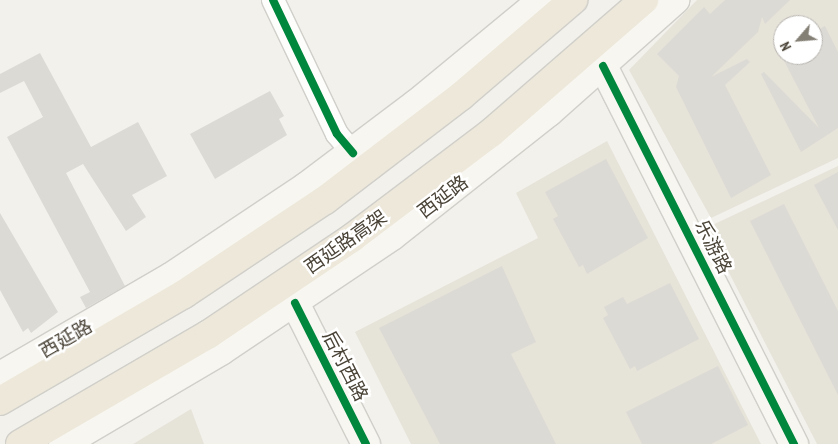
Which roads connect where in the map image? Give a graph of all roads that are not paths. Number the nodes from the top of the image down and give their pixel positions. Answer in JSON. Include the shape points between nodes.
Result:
{"nodes":[{"id":1,"x":273,"y":0,"type":"edge"},
{"id":2,"x":542,"y":0,"type":"edge"},
{"id":3,"x":573,"y":0,"type":"edge"},
{"id":4,"x":644,"y":0,"type":"edge"},
{"id":5,"x":674,"y":0,"type":"edge"},
{"id":6,"x":603,"y":66,"type":"junction"},
{"id":7,"x":353,"y":153,"type":"junction"},
{"id":8,"x":295,"y":303,"type":"junction"},
{"id":9,"x":0,"y":376,"type":"edge"},
{"id":10,"x":0,"y":401,"type":"edge"},
{"id":11,"x":20,"y":444,"type":"edge"},
{"id":12,"x":63,"y":444,"type":"edge"},
{"id":13,"x":366,"y":444,"type":"edge"},
{"id":14,"x":794,"y":444,"type":"edge"}],
"edges":[{"from":1,"to":7,"type":"street","via":[[337,134]]},
{"from":2,"to":7,"type":"main road","name":"西延路"},
{"from":3,"to":10,"type":"highway","via":[[433,118],[295,220],[170,302]]},
{"from":4,"to":11,"type":"highway","name":"西延路高架","via":[[491,132],[359,233],[209,334]]},
{"from":5,"to":6,"type":"main road","name":"西延路"},
{"from":6,"to":8,"type":"main road","name":"西延路","via":[[440,200]]},
{"from":6,"to":14,"type":"main road","name":"乐游路"},
{"from":7,"to":9,"type":"main road","name":"西延路","via":[[186,267]]},
{"from":8,"to":12,"type":"main road","name":"西延路"},
{"from":8,"to":13,"type":"main road","name":"后村西路"}]}
